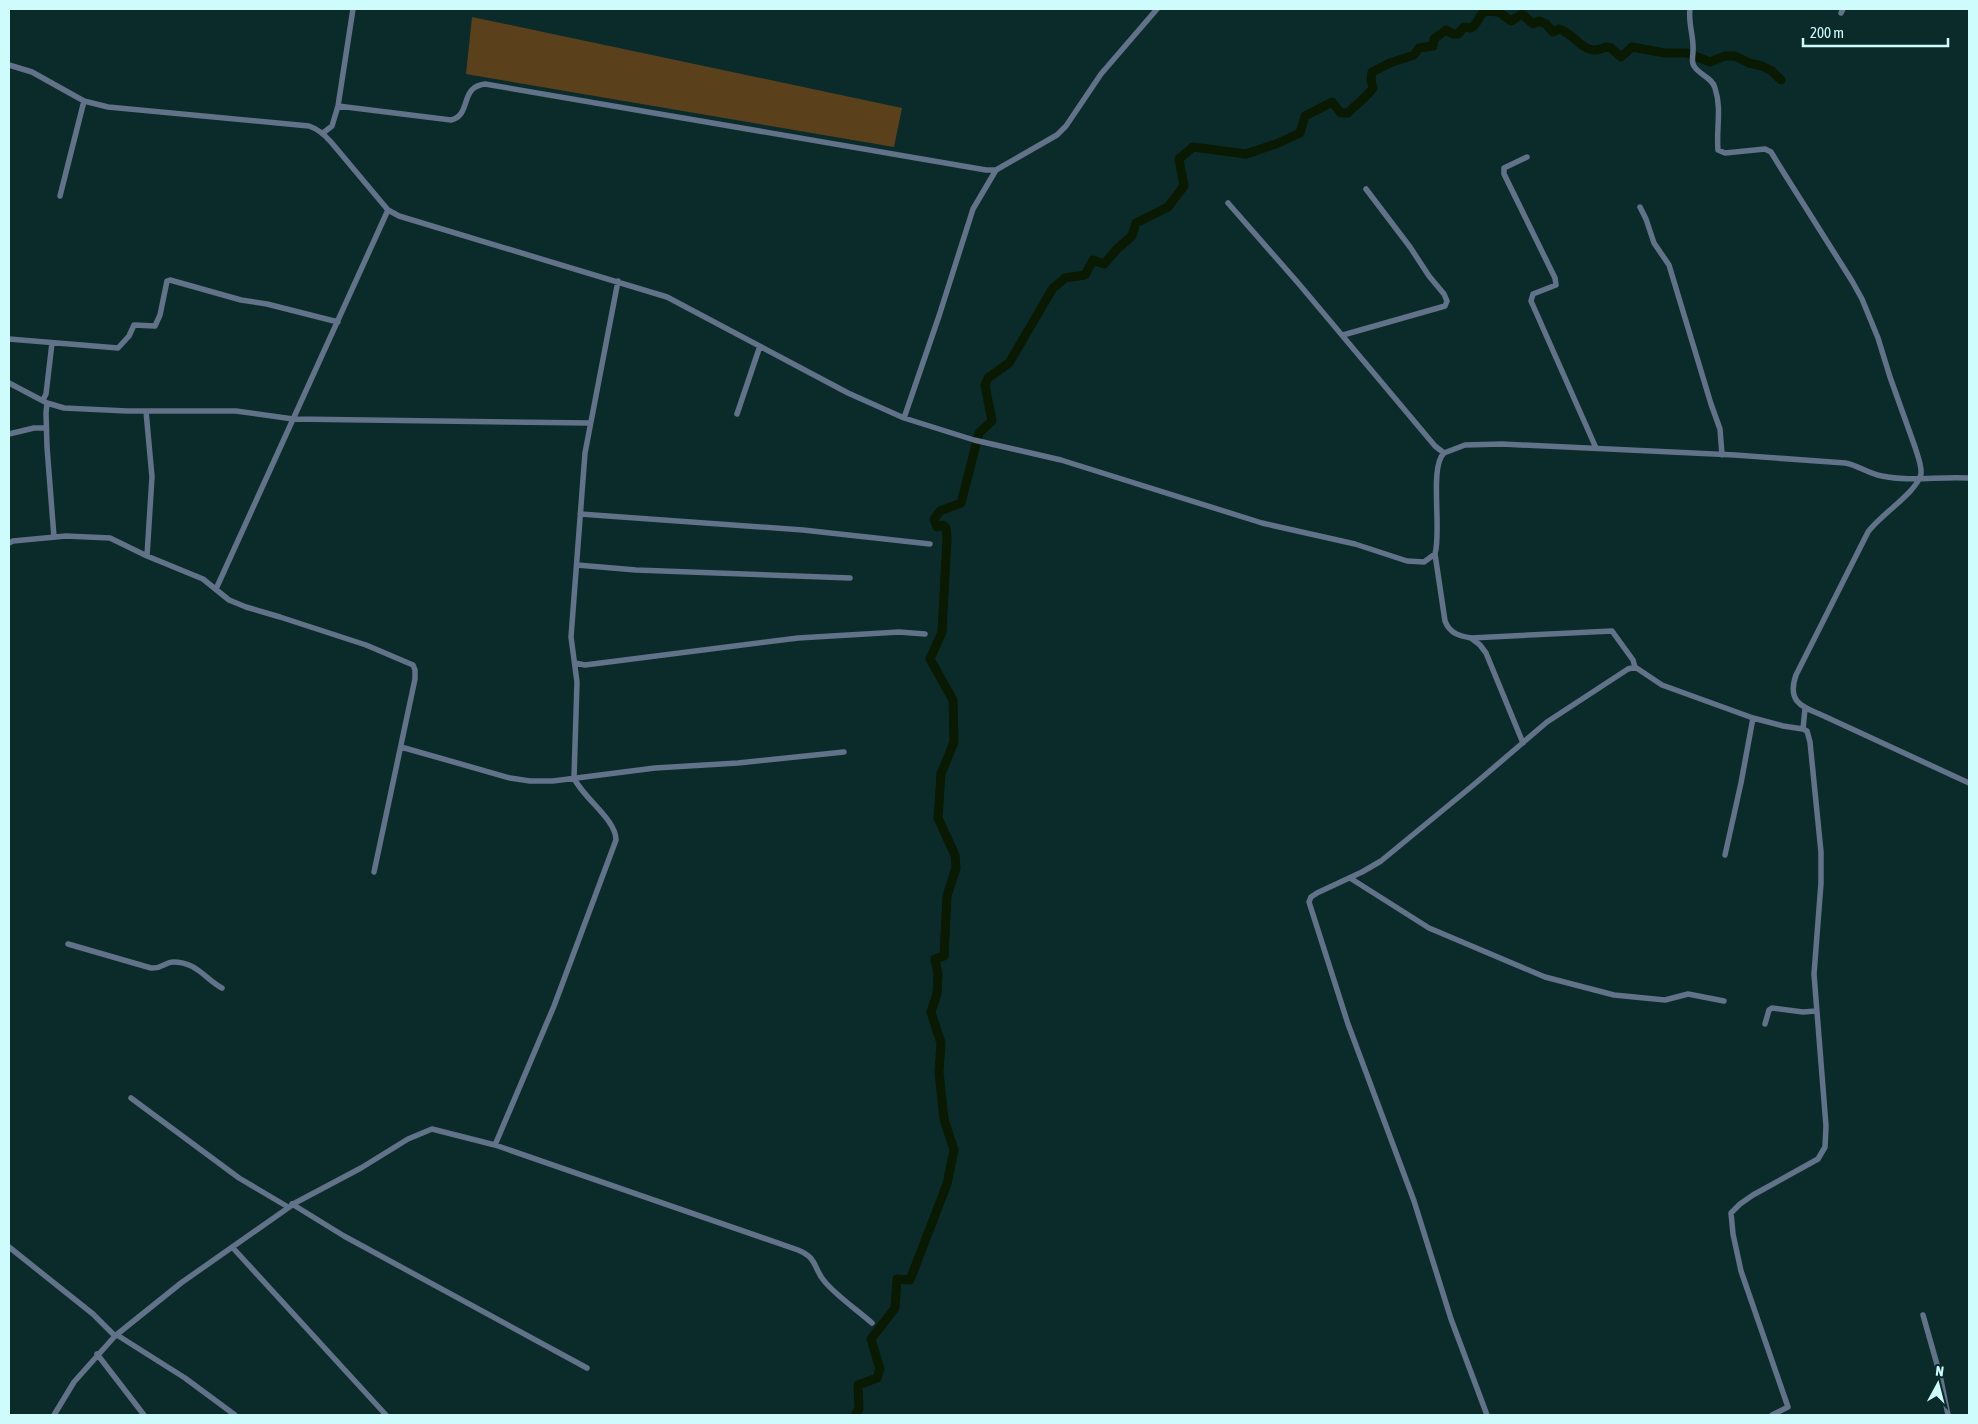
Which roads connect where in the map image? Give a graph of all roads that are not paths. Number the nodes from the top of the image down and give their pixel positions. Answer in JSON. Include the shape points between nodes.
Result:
{"nodes":[{"id":1,"x":353,"y":9,"type":"edge"},
{"id":2,"x":1157,"y":9,"type":"edge"},
{"id":3,"x":1690,"y":9,"type":"edge"},
{"id":4,"x":9,"y":65,"type":"edge"},
{"id":5,"x":84,"y":102,"type":"junction"},
{"id":6,"x":338,"y":106,"type":"junction"},
{"id":7,"x":323,"y":133,"type":"junction"},
{"id":8,"x":1527,"y":157,"type":"dead end"},
{"id":9,"x":996,"y":170,"type":"junction"},
{"id":10,"x":1366,"y":189,"type":"dead end"},
{"id":11,"x":60,"y":196,"type":"dead end"},
{"id":12,"x":1228,"y":203,"type":"dead end"},
{"id":13,"x":1640,"y":207,"type":"dead end"},
{"id":14,"x":388,"y":210,"type":"junction"},
{"id":15,"x":618,"y":281,"type":"junction"},
{"id":16,"x":338,"y":322,"type":"junction"},
{"id":17,"x":1343,"y":336,"type":"junction"},
{"id":18,"x":9,"y":339,"type":"edge"},
{"id":19,"x":52,"y":343,"type":"junction"},
{"id":20,"x":760,"y":346,"type":"junction"},
{"id":21,"x":9,"y":383,"type":"edge"},
{"id":22,"x":45,"y":401,"type":"junction"},
{"id":23,"x":146,"y":411,"type":"junction"},
{"id":24,"x":737,"y":414,"type":"dead end"},
{"id":25,"x":904,"y":418,"type":"junction"},
{"id":26,"x":293,"y":419,"type":"junction"},
{"id":27,"x":590,"y":422,"type":"junction"},
{"id":28,"x":46,"y":428,"type":"junction"},
{"id":29,"x":9,"y":434,"type":"edge"},
{"id":30,"x":1596,"y":448,"type":"junction"},
{"id":31,"x":1444,"y":453,"type":"junction"},
{"id":32,"x":1722,"y":455,"type":"junction"},
{"id":33,"x":1969,"y":478,"type":"edge"},
{"id":34,"x":1918,"y":479,"type":"junction"},
{"id":35,"x":580,"y":514,"type":"junction"},
{"id":36,"x":54,"y":537,"type":"junction"},
{"id":37,"x":10,"y":542,"type":"edge"},
{"id":38,"x":930,"y":544,"type":"dead end"},
{"id":39,"x":1435,"y":554,"type":"junction"},
{"id":40,"x":147,"y":556,"type":"junction"},
{"id":41,"x":578,"y":565,"type":"junction"},
{"id":42,"x":850,"y":578,"type":"dead end"},
{"id":43,"x":216,"y":590,"type":"junction"},
{"id":44,"x":925,"y":634,"type":"dead end"},
{"id":45,"x":1471,"y":638,"type":"junction"},
{"id":46,"x":575,"y":663,"type":"junction"},
{"id":47,"x":1635,"y":667,"type":"junction"},
{"id":48,"x":1805,"y":709,"type":"junction"},
{"id":49,"x":1753,"y":718,"type":"junction"},
{"id":50,"x":1803,"y":729,"type":"junction"},
{"id":51,"x":1523,"y":742,"type":"junction"},
{"id":52,"x":401,"y":747,"type":"junction"},
{"id":53,"x":844,"y":752,"type":"dead end"},
{"id":54,"x":574,"y":778,"type":"junction"},
{"id":55,"x":1969,"y":784,"type":"edge"},
{"id":56,"x":1725,"y":856,"type":"dead end"},
{"id":57,"x":374,"y":872,"type":"dead end"},
{"id":58,"x":1350,"y":878,"type":"junction"},
{"id":59,"x":68,"y":944,"type":"dead end"},
{"id":60,"x":222,"y":988,"type":"dead end"},
{"id":61,"x":1724,"y":1001,"type":"dead end"},
{"id":62,"x":1816,"y":1011,"type":"junction"},
{"id":63,"x":1766,"y":1024,"type":"dead end"},
{"id":64,"x":131,"y":1098,"type":"dead end"},
{"id":65,"x":495,"y":1145,"type":"junction"},
{"id":66,"x":290,"y":1206,"type":"junction"},
{"id":67,"x":9,"y":1247,"type":"edge"},
{"id":68,"x":233,"y":1248,"type":"junction"},
{"id":69,"x":1923,"y":1315,"type":"dead end"},
{"id":70,"x":872,"y":1323,"type":"dead end"},
{"id":71,"x":116,"y":1335,"type":"junction"},
{"id":72,"x":97,"y":1354,"type":"junction"},
{"id":73,"x":588,"y":1368,"type":"dead end"},
{"id":74,"x":54,"y":1415,"type":"edge"},
{"id":75,"x":144,"y":1415,"type":"edge"},
{"id":76,"x":235,"y":1415,"type":"edge"},
{"id":77,"x":386,"y":1415,"type":"edge"},
{"id":78,"x":1487,"y":1415,"type":"edge"},
{"id":79,"x":1772,"y":1415,"type":"edge"},
{"id":80,"x":1948,"y":1415,"type":"edge"}],
"edges":[{"from":1,"to":6,"type":"street"},
{"from":2,"to":9,"type":"street","via":[[1101,74],[1057,135]]},
{"from":3,"to":34,"type":"street","via":[[1694,67],[1715,86],[1720,115],[1718,150],[1725,153],[1763,149],[1771,152],[1857,289],[1878,338],[1915,447],[1921,474]]},
{"from":4,"to":5,"type":"street","via":[[32,72]]},
{"from":5,"to":7,"type":"street","via":[[309,126]]},
{"from":5,"to":11,"type":"street"},
{"from":6,"to":7,"type":"street","via":[[332,126]]},
{"from":6,"to":9,"type":"street","via":[[451,120],[462,114],[469,92],[478,84],[485,84]]},
{"from":7,"to":14,"type":"street"},
{"from":8,"to":30,"type":"street","via":[[1504,168],[1504,174],[1556,285],[1533,294],[1531,301]]},
{"from":9,"to":25,"type":"street","via":[[973,209]]},
{"from":10,"to":17,"type":"street","via":[[1448,301],[1445,306]]},
{"from":12,"to":17,"type":"street"},
{"from":13,"to":32,"type":"street","via":[[1654,243],[1670,265],[1720,429]]},
{"from":14,"to":15,"type":"street","via":[[412,222]]},
{"from":14,"to":16,"type":"street"},
{"from":15,"to":20,"type":"street","via":[[667,297]]},
{"from":15,"to":27,"type":"street"},
{"from":16,"to":19,"type":"street","via":[[170,280],[166,284],[155,326],[134,325],[118,348]]},
{"from":16,"to":26,"type":"street"},
{"from":17,"to":31,"type":"street"},
{"from":18,"to":19,"type":"street"},
{"from":19,"to":22,"type":"street"},
{"from":20,"to":24,"type":"street"},
{"from":20,"to":25,"type":"street","via":[[848,393]]},
{"from":21,"to":22,"type":"street"},
{"from":22,"to":23,"type":"street","via":[[64,408]]},
{"from":22,"to":28,"type":"street"},
{"from":23,"to":26,"type":"street","via":[[236,411]]},
{"from":23,"to":40,"type":"street","via":[[152,477]]},
{"from":25,"to":39,"type":"street","via":[[974,440],[1061,460],[1262,523],[1355,544],[1407,561],[1424,562]]},
{"from":26,"to":27,"type":"street"},
{"from":26,"to":43,"type":"street"},
{"from":27,"to":35,"type":"street"},
{"from":28,"to":29,"type":"street"},
{"from":28,"to":36,"type":"street"},
{"from":30,"to":31,"type":"street","via":[[1481,444],[1460,446]]},
{"from":30,"to":32,"type":"street"},
{"from":31,"to":39,"type":"street","via":[[1438,463]]},
{"from":32,"to":34,"type":"street","via":[[1836,462],[1858,466],[1883,477]]},
{"from":33,"to":34,"type":"street"},
{"from":34,"to":48,"type":"street","via":[[1868,532],[1796,675],[1793,694]]},
{"from":35,"to":38,"type":"street","via":[[803,530]]},
{"from":35,"to":41,"type":"street"},
{"from":36,"to":37,"type":"street"},
{"from":36,"to":40,"type":"street","via":[[110,538]]},
{"from":39,"to":45,"type":"street","via":[[1445,624],[1454,633]]},
{"from":40,"to":43,"type":"street","via":[[203,579]]},
{"from":41,"to":42,"type":"street"},
{"from":41,"to":46,"type":"street","via":[[571,637]]},
{"from":43,"to":52,"type":"street","via":[[246,607],[366,645],[413,665],[415,679]]},
{"from":44,"to":46,"type":"street","via":[[899,632],[798,638],[585,665]]},
{"from":45,"to":47,"type":"street","via":[[1612,631]]},
{"from":45,"to":51,"type":"street","via":[[1486,653]]},
{"from":46,"to":54,"type":"street"},
{"from":47,"to":49,"type":"street","via":[[1662,685]]},
{"from":47,"to":51,"type":"street","via":[[1567,708]]},
{"from":48,"to":50,"type":"street"},
{"from":48,"to":55,"type":"street"},
{"from":49,"to":50,"type":"street"},
{"from":49,"to":56,"type":"street"},
{"from":50,"to":62,"type":"street","via":[[1807,731],[1810,742],[1821,852],[1814,974]]},
{"from":51,"to":58,"type":"street","via":[[1399,847]]},
{"from":52,"to":54,"type":"street","via":[[530,782]]},
{"from":52,"to":57,"type":"street"},
{"from":53,"to":54,"type":"street"},
{"from":54,"to":65,"type":"street","via":[[578,787],[612,825],[616,840],[554,1006]]},
{"from":58,"to":61,"type":"street","via":[[1429,928],[1544,977],[1614,994],[1665,1000],[1688,994]]},
{"from":58,"to":78,"type":"street","via":[[1314,895],[1309,905]]},
{"from":59,"to":60,"type":"street","via":[[151,968],[175,962],[198,969]]},
{"from":62,"to":63,"type":"street","via":[[1772,1008]]},
{"from":62,"to":79,"type":"street","via":[[1826,1126],[1824,1151],[1818,1159],[1753,1195],[1731,1214],[1741,1271],[1788,1407]]},
{"from":64,"to":66,"type":"street","via":[[239,1178]]},
{"from":65,"to":66,"type":"street","via":[[440,1130],[425,1131]]},
{"from":65,"to":70,"type":"street","via":[[804,1252],[814,1261],[826,1283]]},
{"from":66,"to":68,"type":"street"},
{"from":66,"to":73,"type":"street"},
{"from":67,"to":71,"type":"street"},
{"from":68,"to":71,"type":"street"},
{"from":68,"to":77,"type":"street"},
{"from":69,"to":80,"type":"street"},
{"from":71,"to":72,"type":"street"},
{"from":71,"to":76,"type":"street","via":[[193,1383]]},
{"from":72,"to":74,"type":"street","via":[[74,1382]]},
{"from":72,"to":75,"type":"street"}]}
